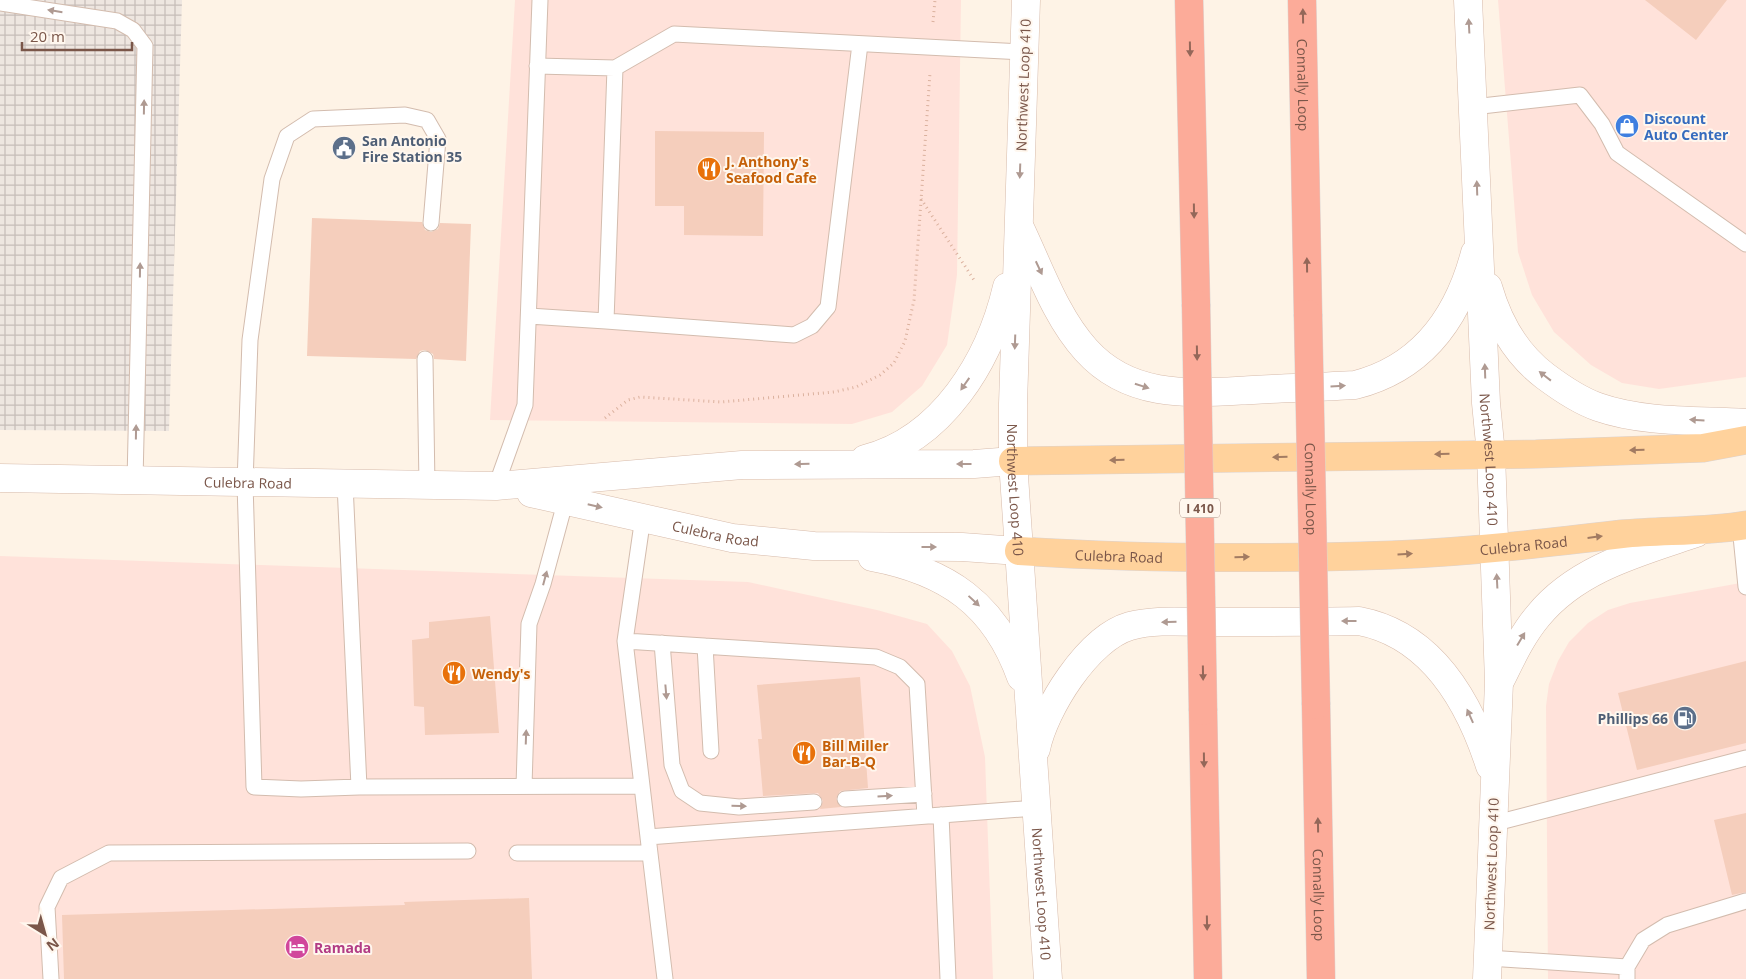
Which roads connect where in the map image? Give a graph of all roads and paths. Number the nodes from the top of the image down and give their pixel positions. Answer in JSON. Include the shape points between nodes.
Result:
{"nodes":[{"id":1,"x":540,"y":0,"type":"edge"},
{"id":2,"x":1026,"y":0,"type":"edge"},
{"id":3,"x":1189,"y":0,"type":"edge"},
{"id":4,"x":1302,"y":0,"type":"edge"},
{"id":5,"x":1468,"y":0,"type":"edge"},
{"id":6,"x":0,"y":3,"type":"edge"},
{"id":7,"x":860,"y":44,"type":"junction"},
{"id":8,"x":1024,"y":52,"type":"junction"},
{"id":9,"x":537,"y":66,"type":"junction"},
{"id":10,"x":615,"y":68,"type":"junction"},
{"id":11,"x":1474,"y":107,"type":"junction"},
{"id":12,"x":921,"y":199,"type":"dead end"},
{"id":13,"x":431,"y":223,"type":"dead end"},
{"id":14,"x":1019,"y":224,"type":"junction"},
{"id":15,"x":1479,"y":237,"type":"junction"},
{"id":16,"x":1746,"y":244,"type":"edge"},
{"id":17,"x":974,"y":280,"type":"dead end"},
{"id":18,"x":528,"y":316,"type":"junction"},
{"id":19,"x":606,"y":321,"type":"junction"},
{"id":20,"x":425,"y":359,"type":"dead end"},
{"id":21,"x":1746,"y":423,"type":"edge"},
{"id":22,"x":1746,"y":440,"type":"edge"},
{"id":23,"x":1491,"y":454,"type":"junction"},
{"id":24,"x":1013,"y":461,"type":"junction"},
{"id":25,"x":849,"y":464,"type":"junction"},
{"id":26,"x":0,"y":478,"type":"edge"},
{"id":27,"x":135,"y":481,"type":"junction"},
{"id":28,"x":245,"y":483,"type":"junction"},
{"id":29,"x":344,"y":484,"type":"junction"},
{"id":30,"x":427,"y":486,"type":"junction"},
{"id":31,"x":496,"y":486,"type":"junction"},
{"id":32,"x":566,"y":499,"type":"junction"},
{"id":33,"x":643,"y":517,"type":"junction"},
{"id":34,"x":1743,"y":526,"type":"edge"},
{"id":35,"x":1702,"y":531,"type":"junction"},
{"id":36,"x":814,"y":546,"type":"junction"},
{"id":37,"x":1495,"y":547,"type":"junction"},
{"id":38,"x":1019,"y":551,"type":"junction"},
{"id":39,"x":1746,"y":587,"type":"edge"},
{"id":40,"x":625,"y":641,"type":"junction"},
{"id":41,"x":662,"y":643,"type":"junction"},
{"id":42,"x":705,"y":646,"type":"junction"},
{"id":43,"x":1499,"y":682,"type":"junction"},
{"id":44,"x":1028,"y":705,"type":"junction"},
{"id":45,"x":710,"y":751,"type":"dead end"},
{"id":46,"x":1035,"y":757,"type":"junction"},
{"id":47,"x":1746,"y":758,"type":"edge"},
{"id":48,"x":1494,"y":777,"type":"junction"},
{"id":49,"x":524,"y":786,"type":"junction"},
{"id":50,"x":642,"y":786,"type":"junction"},
{"id":51,"x":359,"y":787,"type":"junction"},
{"id":52,"x":924,"y":794,"type":"junction"},
{"id":53,"x":845,"y":799,"type":"dead end"},
{"id":54,"x":814,"y":802,"type":"dead end"},
{"id":55,"x":1036,"y":808,"type":"junction"},
{"id":56,"x":941,"y":815,"type":"junction"},
{"id":57,"x":925,"y":816,"type":"junction"},
{"id":58,"x":1492,"y":824,"type":"junction"},
{"id":59,"x":648,"y":838,"type":"junction"},
{"id":60,"x":468,"y":851,"type":"dead end"},
{"id":61,"x":516,"y":853,"type":"dead end"},
{"id":62,"x":650,"y":854,"type":"junction"},
{"id":63,"x":1746,"y":901,"type":"edge"},
{"id":64,"x":1487,"y":968,"type":"edge"},
{"id":65,"x":1627,"y":973,"type":"edge"},
{"id":66,"x":52,"y":979,"type":"edge"},
{"id":67,"x":665,"y":979,"type":"edge"},
{"id":68,"x":948,"y":979,"type":"edge"},
{"id":69,"x":1048,"y":979,"type":"edge"},
{"id":70,"x":1208,"y":979,"type":"edge"},
{"id":71,"x":1321,"y":979,"type":"edge"}],
"edges":[{"from":1,"to":9,"type":"lane"},
{"from":2,"to":8,"type":"main road","name":"Northwest Loop 410"},
{"from":3,"to":70,"type":"highway","number":"I 410","one_way":true,"bridge":true},
{"from":71,"to":4,"type":"highway","name":"Connally Loop","one_way":true,"bridge":true},
{"from":11,"to":5,"type":"main road","name":"Northwest Loop 410","one_way":true},
{"from":27,"to":6,"type":"lane","one_way":true,"via":[[145,46],[133,30],[117,21]]},
{"from":7,"to":8,"type":"lane"},
{"from":7,"to":10,"type":"lane","via":[[674,34]]},
{"from":7,"to":19,"type":"lane","via":[[828,307],[812,326],[794,335]]},
{"from":8,"to":14,"type":"main road","name":"Northwest Loop 410","one_way":true},
{"from":9,"to":10,"type":"lane"},
{"from":9,"to":18,"type":"lane"},
{"from":10,"to":19,"type":"lane"},
{"from":15,"to":11,"type":"main road","name":"Northwest Loop 410","one_way":true},
{"from":11,"to":16,"type":"lane","via":[[1580,95],[1602,124],[1617,153]]},
{"from":12,"to":17,"type":"path"},
{"from":13,"to":28,"type":"lane","via":[[438,139],[428,120],[405,115],[313,119],[287,136],[272,179],[250,340]]},
{"from":14,"to":15,"type":"main road","one_way":true,"via":[[1048,288],[1072,330],[1099,364],[1146,388],[1189,394],[1355,385],[1391,372],[1421,352],[1446,320],[1466,280]]},
{"from":14,"to":24,"type":"main road","name":"Northwest Loop 410","one_way":true},
{"from":14,"to":25,"type":"main road","one_way":true,"via":[[1005,298],[979,362],[968,380],[943,411],[916,435],[884,453]]},
{"from":21,"to":15,"type":"main road","one_way":true,"via":[[1650,418],[1618,412],[1581,400],[1556,385],[1534,368],[1512,342],[1498,316],[1482,265]]},
{"from":23,"to":15,"type":"main road","name":"Northwest Loop 410","one_way":true},
{"from":18,"to":19,"type":"lane"},
{"from":18,"to":31,"type":"lane","via":[[525,405]]},
{"from":20,"to":30,"type":"lane"},
{"from":22,"to":23,"type":"main road","name":"Culebra Road","one_way":true,"via":[[1703,448]]},
{"from":23,"to":24,"type":"main road","name":"Culebra Road","one_way":true},
{"from":23,"to":37,"type":"main road","name":"Northwest Loop 410"},
{"from":24,"to":25,"type":"main road","name":"Culebra Road","one_way":true},
{"from":24,"to":38,"type":"main road","name":"Northwest Loop 410"},
{"from":25,"to":31,"type":"main road","name":"Culebra Road","one_way":true,"via":[[742,465]]},
{"from":26,"to":27,"type":"main road","name":"Culebra Road"},
{"from":27,"to":28,"type":"main road","name":"Culebra Road"},
{"from":28,"to":29,"type":"main road","name":"Culebra Road"},
{"from":28,"to":51,"type":"lane","via":[[254,787],[301,790]]},
{"from":29,"to":30,"type":"main road","name":"Culebra Road"},
{"from":29,"to":51,"type":"lane"},
{"from":30,"to":31,"type":"main road","name":"Culebra Road"},
{"from":31,"to":32,"type":"main road","name":"Culebra Road"},
{"from":32,"to":33,"type":"main road","name":"Culebra Road","one_way":true},
{"from":49,"to":32,"type":"lane","one_way":true,"via":[[528,624],[543,584]]},
{"from":33,"to":36,"type":"main road","name":"Culebra Road","via":[[732,538]]},
{"from":33,"to":40,"type":"lane"},
{"from":34,"to":35,"type":"main road","name":"Culebra Road"},
{"from":34,"to":39,"type":"lane"},
{"from":37,"to":35,"type":"main road","name":"Culebra Road","one_way":true,"via":[[1625,534]]},
{"from":43,"to":35,"type":"main road","one_way":true,"via":[[1526,631],[1570,585],[1613,563]]},
{"from":36,"to":38,"type":"main road","name":"Culebra Road","one_way":true,"via":[[962,547]]},
{"from":36,"to":44,"type":"main road","one_way":true,"via":[[916,568],[960,590],[985,612],[1010,650],[1024,684]]},
{"from":38,"to":37,"type":"main road","name":"Culebra Road","one_way":true,"via":[[1136,558],[1394,555]]},
{"from":43,"to":37,"type":"main road","name":"Northwest Loop 410","one_way":true},
{"from":38,"to":44,"type":"main road","name":"Northwest Loop 410"},
{"from":40,"to":41,"type":"lane"},
{"from":40,"to":50,"type":"lane"},
{"from":41,"to":42,"type":"lane"},
{"from":41,"to":54,"type":"lane","one_way":true,"via":[[672,765],[682,791],[700,803],[730,806]]},
{"from":42,"to":45,"type":"lane"},
{"from":42,"to":52,"type":"lane","via":[[876,656],[900,667],[917,684]]},
{"from":43,"to":48,"type":"main road","name":"Northwest Loop 410"},
{"from":44,"to":46,"type":"main road","name":"Northwest Loop 410"},
{"from":48,"to":46,"type":"main road","one_way":true,"via":[[1468,710],[1437,664],[1401,635],[1359,621],[1162,622],[1129,626],[1112,633],[1080,664],[1042,728]]},
{"from":46,"to":55,"type":"main road","name":"Northwest Loop 410"},
{"from":47,"to":58,"type":"lane"},
{"from":48,"to":58,"type":"main road","name":"Northwest Loop 410"},
{"from":49,"to":50,"type":"lane"},
{"from":49,"to":51,"type":"lane"},
{"from":50,"to":59,"type":"lane"},
{"from":53,"to":52,"type":"lane","one_way":true},
{"from":52,"to":57,"type":"lane"},
{"from":55,"to":56,"type":"lane"},
{"from":55,"to":69,"type":"main road","name":"Northwest Loop 410"},
{"from":56,"to":57,"type":"lane"},
{"from":56,"to":68,"type":"lane"},
{"from":57,"to":59,"type":"lane"},
{"from":58,"to":64,"type":"main road","name":"Northwest Loop 410"},
{"from":59,"to":62,"type":"lane"},
{"from":60,"to":66,"type":"lane","via":[[109,853],[61,878],[46,908]]},
{"from":61,"to":62,"type":"lane"},
{"from":62,"to":67,"type":"lane"},
{"from":63,"to":65,"type":"lane","via":[[1667,925],[1643,940]]},
{"from":64,"to":65,"type":"lane"}]}
